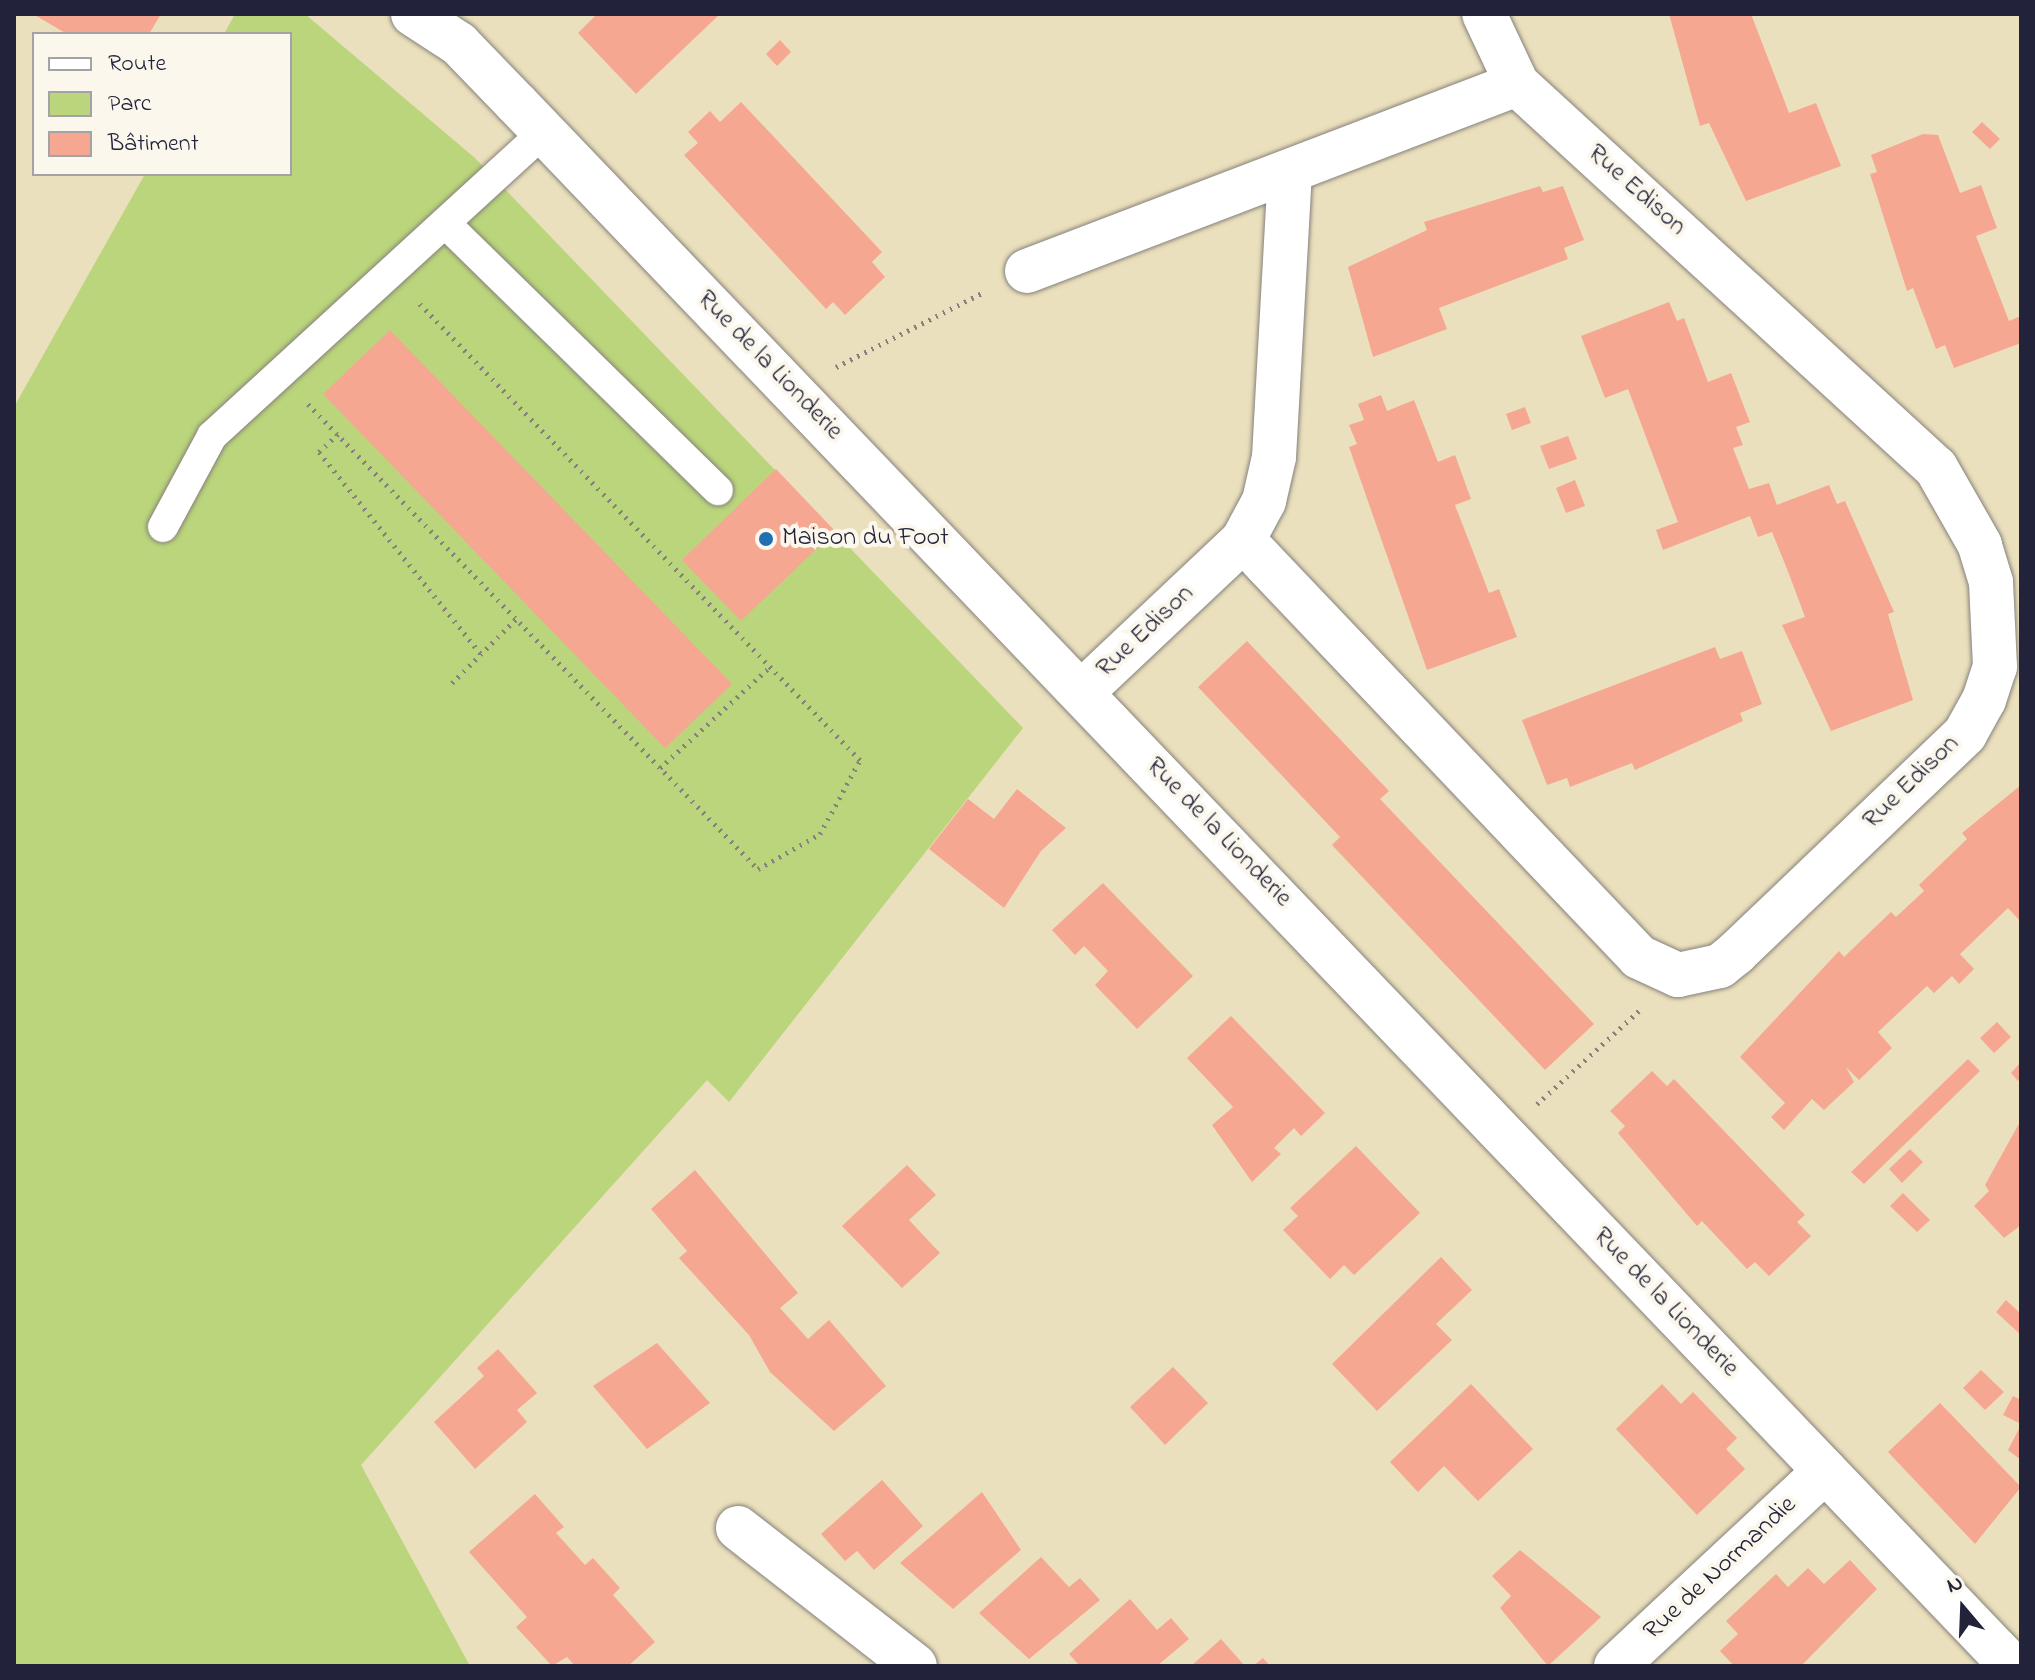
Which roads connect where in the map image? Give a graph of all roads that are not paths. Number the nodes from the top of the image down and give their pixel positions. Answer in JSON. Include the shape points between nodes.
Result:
{"nodes":[{"id":1,"x":413,"y":14,"type":"edge"},
{"id":2,"x":1484,"y":14,"type":"edge"},
{"id":3,"x":1517,"y":84,"type":"junction"},
{"id":4,"x":544,"y":132,"type":"junction"},
{"id":5,"x":1290,"y":172,"type":"junction"},
{"id":6,"x":445,"y":223,"type":"junction"},
{"id":7,"x":1029,"y":269,"type":"road end"},
{"id":8,"x":718,"y":490,"type":"dead end"},
{"id":9,"x":163,"y":527,"type":"dead end"},
{"id":10,"x":1243,"y":540,"type":"junction"},
{"id":11,"x":1083,"y":691,"type":"junction"},
{"id":12,"x":1825,"y":1471,"type":"junction"},
{"id":13,"x":738,"y":1528,"type":"dead end"},
{"id":14,"x":915,"y":1666,"type":"edge"},
{"id":15,"x":1616,"y":1666,"type":"edge"},
{"id":16,"x":2012,"y":1666,"type":"edge"}],
"edges":[{"from":1,"to":4,"type":"street","name":"Rue de la Lionderie","via":[[459,44]]},
{"from":2,"to":3,"type":"street","name":"Rue Edison"},
{"from":3,"to":5,"type":"street"},
{"from":3,"to":10,"type":"street","name":"Rue Edison","via":[[1905,432],[1960,505],[1991,582],[1995,667],[1965,734],[1728,960],[1678,975],[1639,957]]},
{"from":4,"to":6,"type":"lane"},
{"from":4,"to":11,"type":"street","name":"Rue de la Lionderie"},
{"from":5,"to":7,"type":"street"},
{"from":5,"to":10,"type":"street","name":"Rue Edison","via":[[1274,457],[1264,501]]},
{"from":6,"to":8,"type":"lane"},
{"from":6,"to":9,"type":"lane","via":[[212,436]]},
{"from":10,"to":11,"type":"street","name":"Rue Edison"},
{"from":11,"to":12,"type":"street","name":"Rue de la Lionderie"},
{"from":12,"to":15,"type":"street","name":"Rue de Normandie"},
{"from":12,"to":16,"type":"street","name":"Rue de la Lionderie"},
{"from":13,"to":14,"type":"street"}]}
